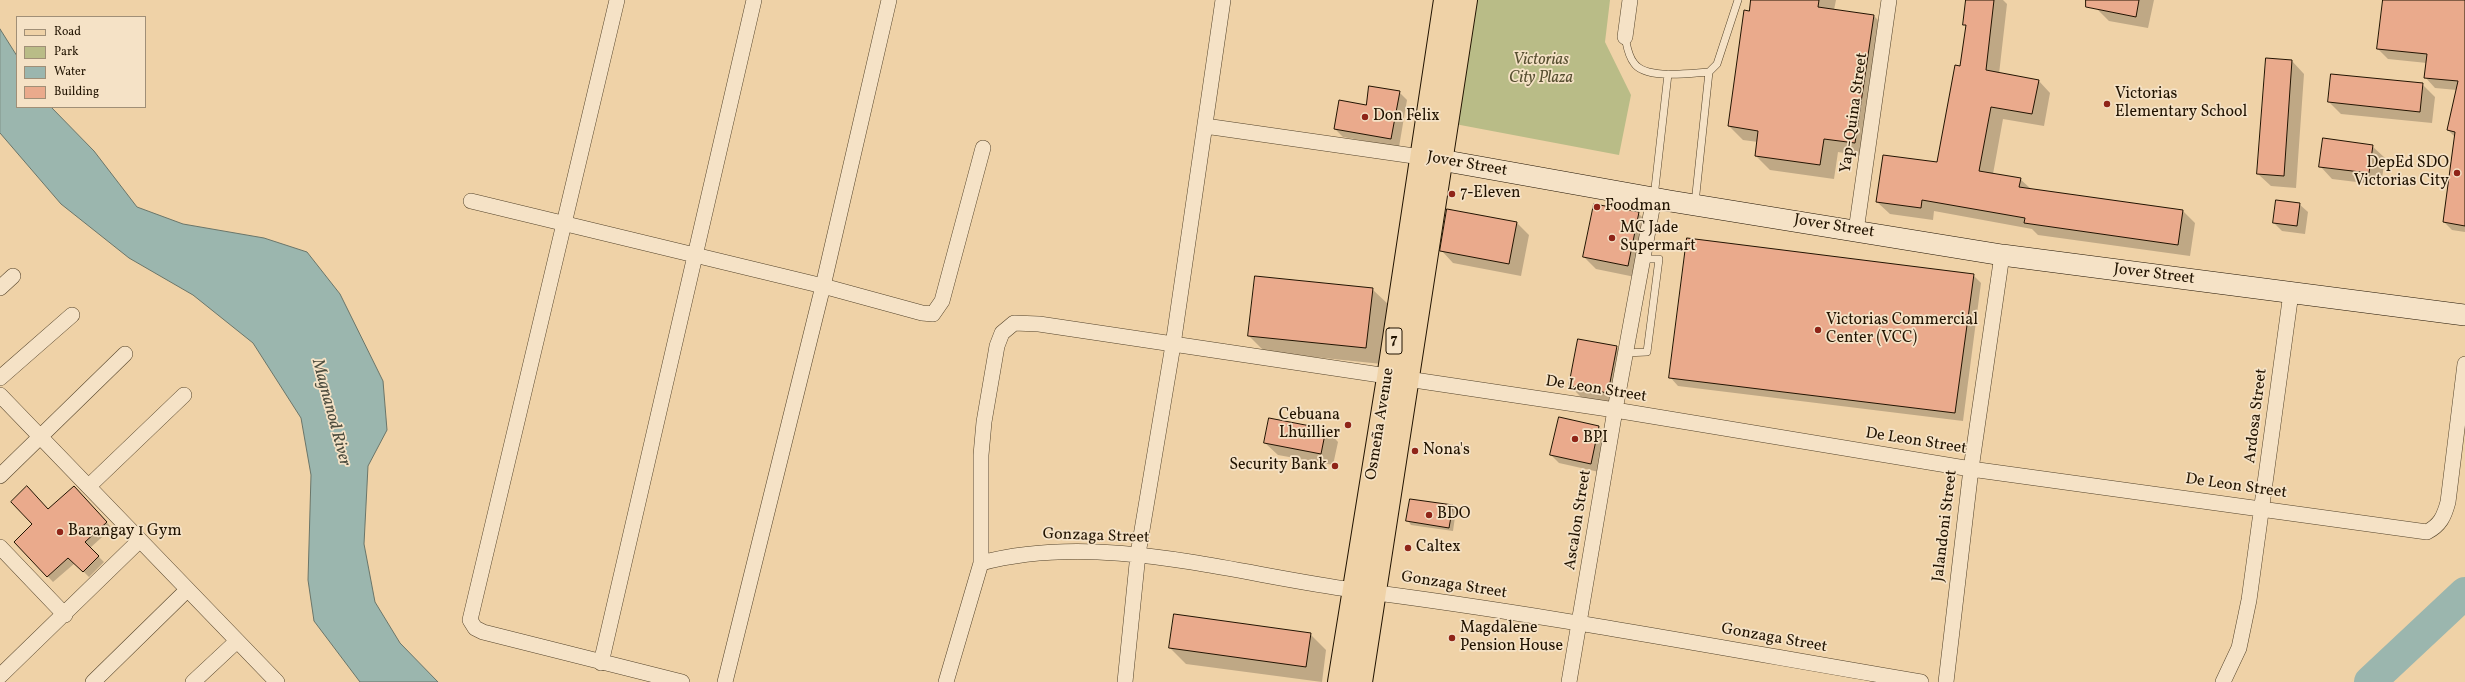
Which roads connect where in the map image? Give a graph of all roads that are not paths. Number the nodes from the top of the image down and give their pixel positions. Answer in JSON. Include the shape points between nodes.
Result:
{"nodes":[{"id":1,"x":617,"y":0,"type":"edge"},
{"id":2,"x":754,"y":0,"type":"edge"},
{"id":3,"x":889,"y":0,"type":"edge"},
{"id":4,"x":1223,"y":0,"type":"edge"},
{"id":5,"x":1445,"y":0,"type":"edge"},
{"id":6,"x":1466,"y":0,"type":"edge"},
{"id":7,"x":1630,"y":0,"type":"edge"},
{"id":8,"x":1738,"y":0,"type":"edge"},
{"id":9,"x":1889,"y":0,"type":"edge"},
{"id":10,"x":1625,"y":37,"type":"joint"},
{"id":11,"x":1709,"y":72,"type":"junction"},
{"id":12,"x":1668,"y":74,"type":"junction"},
{"id":13,"x":1205,"y":126,"type":"junction"},
{"id":14,"x":983,"y":148,"type":"dead end"},
{"id":15,"x":1431,"y":159,"type":"junction"},
{"id":16,"x":1654,"y":198,"type":"junction"},
{"id":17,"x":471,"y":201,"type":"dead end"},
{"id":18,"x":1695,"y":205,"type":"junction"},
{"id":19,"x":566,"y":224,"type":"junction"},
{"id":20,"x":1856,"y":230,"type":"junction"},
{"id":21,"x":695,"y":255,"type":"junction"},
{"id":22,"x":2002,"y":255,"type":"junction"},
{"id":23,"x":1643,"y":259,"type":"junction"},
{"id":24,"x":13,"y":276,"type":"dead end"},
{"id":25,"x":824,"y":286,"type":"junction"},
{"id":26,"x":0,"y":288,"type":"edge"},
{"id":27,"x":2291,"y":293,"type":"junction"},
{"id":28,"x":72,"y":315,"type":"dead end"},
{"id":29,"x":2465,"y":315,"type":"edge"},
{"id":30,"x":1174,"y":345,"type":"junction"},
{"id":31,"x":1625,"y":353,"type":"junction"},
{"id":32,"x":124,"y":354,"type":"dead end"},
{"id":33,"x":2465,"y":364,"type":"edge"},
{"id":34,"x":0,"y":378,"type":"edge"},
{"id":35,"x":1398,"y":379,"type":"junction"},
{"id":36,"x":0,"y":395,"type":"edge"},
{"id":37,"x":184,"y":395,"type":"dead end"},
{"id":38,"x":1615,"y":410,"type":"junction"},
{"id":39,"x":40,"y":436,"type":"junction"},
{"id":40,"x":1971,"y":469,"type":"junction"},
{"id":41,"x":0,"y":476,"type":"edge"},
{"id":42,"x":89,"y":486,"type":"junction"},
{"id":43,"x":2263,"y":508,"type":"junction"},
{"id":44,"x":140,"y":540,"type":"junction"},
{"id":45,"x":0,"y":547,"type":"edge"},
{"id":46,"x":1138,"y":554,"type":"junction"},
{"id":47,"x":981,"y":562,"type":"junction"},
{"id":48,"x":187,"y":590,"type":"junction"},
{"id":49,"x":1365,"y":591,"type":"junction"},
{"id":50,"x":65,"y":615,"type":"junction"},
{"id":51,"x":1580,"y":624,"type":"junction"},
{"id":52,"x":237,"y":641,"type":"junction"},
{"id":53,"x":601,"y":663,"type":"junction"},
{"id":54,"x":0,"y":676,"type":"edge"},
{"id":55,"x":93,"y":682,"type":"edge"},
{"id":56,"x":193,"y":682,"type":"edge"},
{"id":57,"x":277,"y":682,"type":"edge"},
{"id":58,"x":682,"y":682,"type":"edge"},
{"id":59,"x":725,"y":682,"type":"edge"},
{"id":60,"x":946,"y":682,"type":"edge"},
{"id":61,"x":1125,"y":682,"type":"edge"},
{"id":62,"x":1339,"y":682,"type":"edge"},
{"id":63,"x":1360,"y":682,"type":"edge"},
{"id":64,"x":1569,"y":682,"type":"edge"},
{"id":65,"x":1921,"y":682,"type":"edge"},
{"id":66,"x":1946,"y":682,"type":"edge"},
{"id":67,"x":2223,"y":682,"type":"edge"}],
"edges":[{"from":1,"to":19,"type":"street"},
{"from":2,"to":21,"type":"street"},
{"from":3,"to":25,"type":"street"},
{"from":4,"to":13,"type":"street"},
{"from":5,"to":15,"type":"main road","name":"Osmeña Avenue","number":"7"},
{"from":6,"to":15,"type":"main road","name":"Osmeña Avenue","number":"7"},
{"from":7,"to":10,"type":"street"},
{"from":8,"to":11,"type":"lane","via":[[1717,64]]},
{"from":9,"to":20,"type":"street","name":"Yap-Quina Street"},
{"from":10,"to":12,"type":"lane","via":[[1627,50],[1634,64],[1641,70]]},
{"from":11,"to":12,"type":"lane"},
{"from":11,"to":18,"type":"lane"},
{"from":12,"to":16,"type":"lane"},
{"from":13,"to":15,"type":"street","name":"Jover Street"},
{"from":13,"to":30,"type":"street"},
{"from":14,"to":25,"type":"street","via":[[942,301],[933,314]]},
{"from":15,"to":16,"type":"street","name":"Jover Street"},
{"from":15,"to":35,"type":"main road","name":"Osmeña Avenue","number":"7"},
{"from":16,"to":18,"type":"street","name":"Jover Street"},
{"from":16,"to":23,"type":"street","name":"Ascalon Street"},
{"from":17,"to":19,"type":"street"},
{"from":18,"to":20,"type":"street","name":"Jover Street"},
{"from":19,"to":21,"type":"street"},
{"from":19,"to":53,"type":"street","via":[[470,620],[475,628],[483,632]]},
{"from":20,"to":22,"type":"street","name":"Jover Street"},
{"from":21,"to":25,"type":"street"},
{"from":21,"to":53,"type":"street"},
{"from":22,"to":27,"type":"street","name":"Jover Street"},
{"from":22,"to":40,"type":"street","name":"Jalandoni Street"},
{"from":23,"to":31,"type":"street","name":"Ascalon Street"},
{"from":23,"to":31,"type":"lane","via":[[1659,259],[1647,352]]},
{"from":24,"to":26,"type":"street"},
{"from":25,"to":59,"type":"street"},
{"from":27,"to":29,"type":"street","name":"Jover Street"},
{"from":27,"to":43,"type":"street","name":"Ardosa Street"},
{"from":28,"to":34,"type":"street"},
{"from":30,"to":35,"type":"street","name":"De Leon Street"},
{"from":30,"to":46,"type":"street"},
{"from":30,"to":47,"type":"street","name":"De Leon Street","via":[[1039,324],[1014,323],[1002,333],[997,346],[983,429]]},
{"from":31,"to":38,"type":"street","name":"Ascalon Street"},
{"from":32,"to":39,"type":"street"},
{"from":33,"to":43,"type":"street","name":"De Leon Street","via":[[2448,502],[2444,516],[2437,526],[2427,532]]},
{"from":35,"to":38,"type":"street","name":"De Leon Street"},
{"from":35,"to":49,"type":"main road","name":"Osmeña Avenue","number":"7"},
{"from":36,"to":39,"type":"street"},
{"from":37,"to":42,"type":"street"},
{"from":38,"to":40,"type":"street","name":"De Leon Street"},
{"from":38,"to":51,"type":"street","name":"Ascalon Street"},
{"from":39,"to":41,"type":"street"},
{"from":39,"to":42,"type":"street"},
{"from":40,"to":43,"type":"street","name":"De Leon Street"},
{"from":40,"to":66,"type":"street","name":"Jalandoni Street"},
{"from":42,"to":44,"type":"street"},
{"from":43,"to":67,"type":"street","name":"Ardosa Street","via":[[2239,648]]},
{"from":44,"to":48,"type":"street"},
{"from":44,"to":50,"type":"street"},
{"from":45,"to":50,"type":"street"},
{"from":46,"to":47,"type":"street","name":"Gonzaga Street","via":[[1013,554]]},
{"from":46,"to":49,"type":"street","name":"Gonzaga Street"},
{"from":46,"to":61,"type":"street"},
{"from":47,"to":60,"type":"street","name":"De Leon Street"},
{"from":48,"to":52,"type":"street"},
{"from":48,"to":55,"type":"street"},
{"from":49,"to":51,"type":"street","name":"Gonzaga Street"},
{"from":49,"to":62,"type":"main road","name":"Osmeña Avenue","number":"7"},
{"from":49,"to":63,"type":"main road","name":"Osmeña Avenue","number":"7"},
{"from":50,"to":54,"type":"street"},
{"from":51,"to":64,"type":"street","name":"Ascalon Street"},
{"from":51,"to":65,"type":"street","name":"Gonzaga Street"},
{"from":52,"to":56,"type":"street"},
{"from":52,"to":57,"type":"street"},
{"from":53,"to":58,"type":"street"}]}
